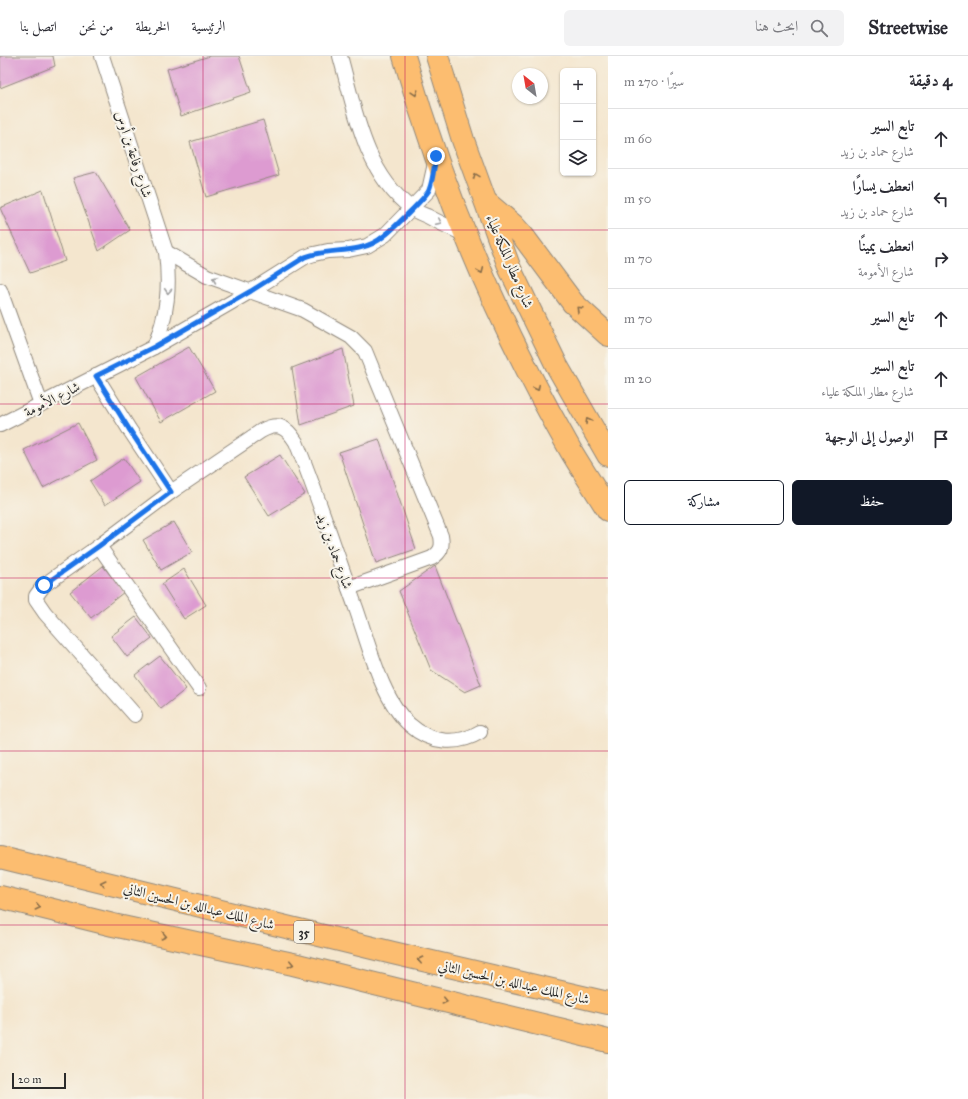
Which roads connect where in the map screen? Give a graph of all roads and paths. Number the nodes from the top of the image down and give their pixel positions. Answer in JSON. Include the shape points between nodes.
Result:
{"nodes":[{"id":1,"x":102,"y":56,"type":"edge"},
{"id":2,"x":340,"y":56,"type":"edge"},
{"id":3,"x":404,"y":56,"type":"edge"},
{"id":4,"x":436,"y":56,"type":"edge"},
{"id":5,"x":436,"y":156,"type":"junction"},
{"id":6,"x":486,"y":202,"type":"junction"},
{"id":7,"x":412,"y":209,"type":"junction"},
{"id":8,"x":466,"y":235,"type":"junction"},
{"id":9,"x":166,"y":252,"type":"junction"},
{"id":10,"x":0,"y":290,"type":"edge"},
{"id":11,"x":251,"y":291,"type":"junction"},
{"id":12,"x":608,"y":335,"type":"edge"},
{"id":13,"x":154,"y":347,"type":"junction"},
{"id":14,"x":96,"y":376,"type":"junction"},
{"id":15,"x":41,"y":404,"type":"junction"},
{"id":16,"x":0,"y":425,"type":"edge"},
{"id":17,"x":608,"y":455,"type":"edge"},
{"id":18,"x":171,"y":492,"type":"junction"},
{"id":19,"x":608,"y":510,"type":"edge"},
{"id":20,"x":99,"y":546,"type":"junction"},
{"id":21,"x":349,"y":588,"type":"junction"},
{"id":22,"x":199,"y":688,"type":"dead end"},
{"id":23,"x":135,"y":715,"type":"dead end"},
{"id":24,"x":480,"y":732,"type":"dead end"},
{"id":25,"x":0,"y":857,"type":"edge"},
{"id":26,"x":0,"y":897,"type":"edge"},
{"id":27,"x":608,"y":1003,"type":"edge"},
{"id":28,"x":608,"y":1041,"type":"edge"}],
"edges":[{"from":1,"to":9,"type":"street","name":"شارع رفاعة بن أوس"},
{"from":2,"to":7,"type":"street","via":[[369,154],[380,175]]},
{"from":3,"to":5,"type":"highway","name":"شارع مطار الملكة علياء","one_way":true},
{"from":6,"to":4,"type":"highway","name":"شارع مطار الملكة علياء","one_way":true},
{"from":5,"to":7,"type":"street","name":"شارع مطار الملكة علياء","via":[[429,190]]},
{"from":5,"to":8,"type":"highway","name":"شارع مطار الملكة علياء"},
{"from":12,"to":6,"type":"highway","one_way":true,"via":[[573,303],[523,236]]},
{"from":17,"to":6,"type":"highway","name":"شارع مطار الملكة علياء","one_way":true,"via":[[557,366],[510,269]]},
{"from":7,"to":8,"type":"street","one_way":true},
{"from":7,"to":11,"type":"street","name":"شارع مطار الملكة علياء","via":[[372,244],[305,257]]},
{"from":8,"to":19,"type":"highway","name":"شارع مطار الملكة علياء","one_way":true,"via":[[490,293],[546,406]]},
{"from":11,"to":9,"type":"street","one_way":true,"via":[[207,276]]},
{"from":9,"to":13,"type":"street","name":"شارع رفاعة بن أوس","one_way":true,"via":[[168,300]]},
{"from":10,"to":15,"type":"street"},
{"from":11,"to":13,"type":"street","name":"شارع الأمومة"},
{"from":11,"to":21,"type":"street","via":[[303,310],[359,343],[365,351],[440,536],[442,549],[432,558]]},
{"from":13,"to":14,"type":"street","name":"شارع الأمومة"},
{"from":14,"to":15,"type":"street","name":"شارع الأمومة"},
{"from":14,"to":18,"type":"street"},
{"from":15,"to":16,"type":"street","name":"شارع الأمومة"},
{"from":18,"to":20,"type":"street","name":"شارع حماد بن زيد"},
{"from":18,"to":21,"type":"street","name":"شارع حماد بن زيد","via":[[261,431],[271,426],[284,428],[291,434],[298,449]]},
{"from":20,"to":22,"type":"street"},
{"from":20,"to":23,"type":"street","name":"شارع حماد بن زيد","via":[[44,585],[36,600]]},
{"from":21,"to":24,"type":"street","name":"شارع حماد بن زيد","via":[[384,688],[400,715],[422,734],[444,741],[458,741]]},
{"from":27,"to":25,"type":"highway","name":"شارع الملك عبدالله بن الحسين الثاني","number":"35","one_way":true},
{"from":26,"to":28,"type":"highway","one_way":true}]}
